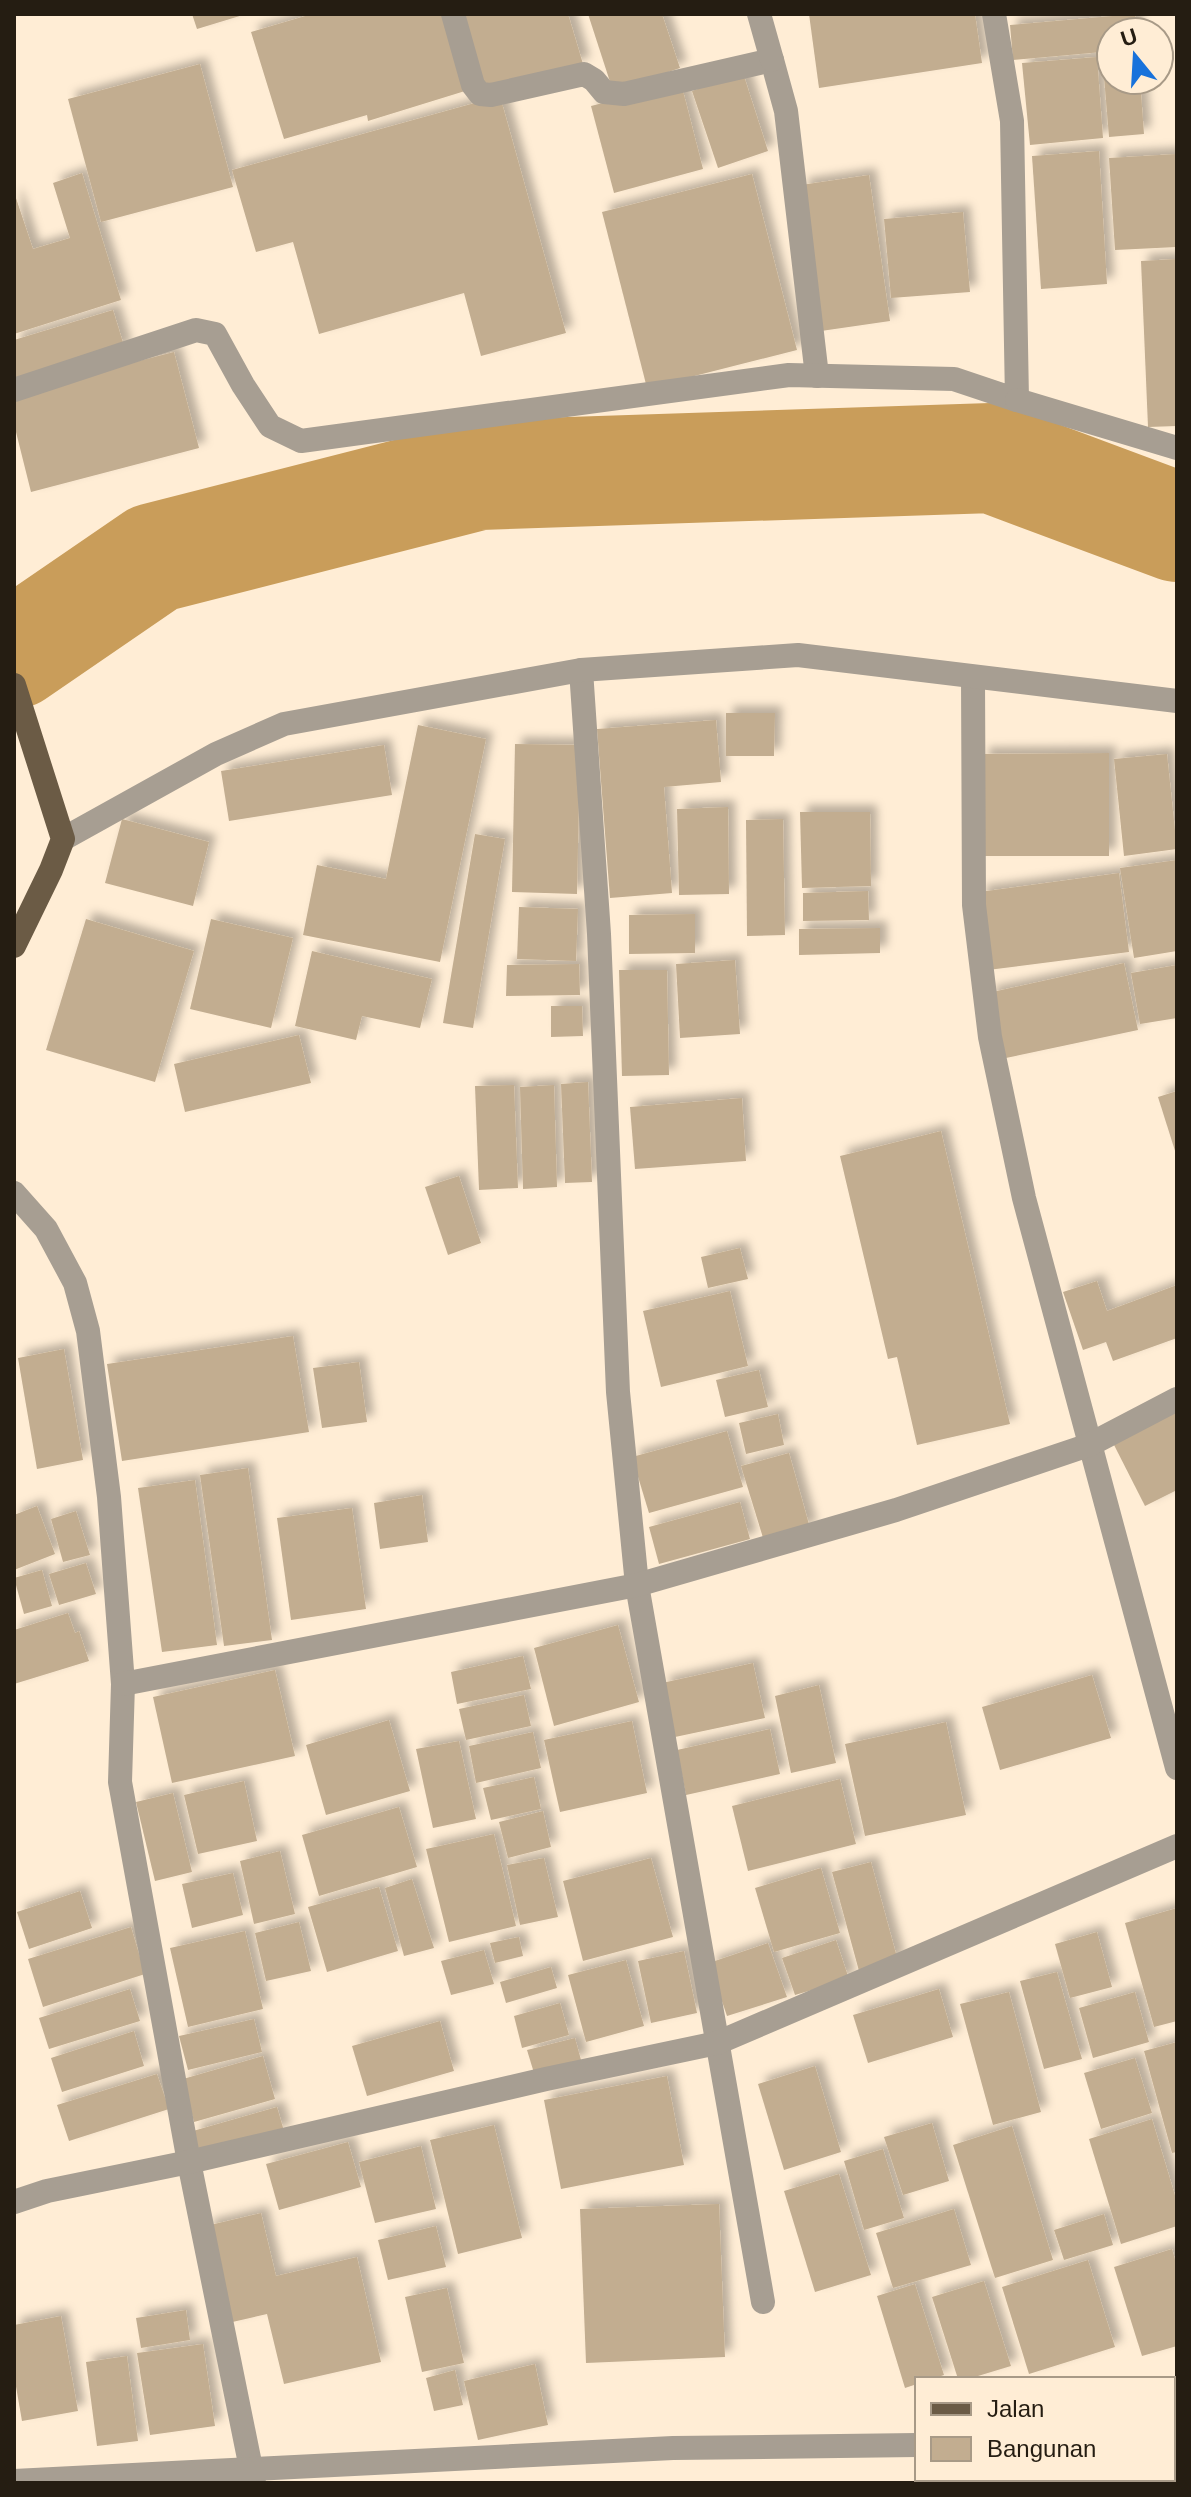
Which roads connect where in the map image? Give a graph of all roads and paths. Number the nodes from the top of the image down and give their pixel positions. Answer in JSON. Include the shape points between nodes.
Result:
{"nodes":[{"id":1,"x":453,"y":14,"type":"edge"},
{"id":2,"x":759,"y":14,"type":"edge"},
{"id":3,"x":994,"y":14,"type":"edge"},
{"id":4,"x":772,"y":60,"type":"junction"},
{"id":5,"x":817,"y":376,"type":"junction"},
{"id":6,"x":14,"y":390,"type":"edge"},
{"id":7,"x":1017,"y":400,"type":"junction"},
{"id":8,"x":1177,"y":448,"type":"edge"},
{"id":9,"x":581,"y":670,"type":"junction"},
{"id":10,"x":973,"y":678,"type":"junction"},
{"id":11,"x":14,"y":685,"type":"edge"},
{"id":12,"x":1177,"y":701,"type":"edge"},
{"id":13,"x":63,"y":839,"type":"junction"},
{"id":14,"x":14,"y":946,"type":"edge"},
{"id":15,"x":14,"y":1193,"type":"edge"},
{"id":16,"x":1177,"y":1399,"type":"edge"},
{"id":17,"x":1089,"y":1445,"type":"junction"},
{"id":18,"x":637,"y":1585,"type":"junction"},
{"id":19,"x":123,"y":1684,"type":"junction"},
{"id":20,"x":1177,"y":1768,"type":"edge"},
{"id":21,"x":1177,"y":1846,"type":"edge"},
{"id":22,"x":717,"y":2043,"type":"junction"},
{"id":23,"x":189,"y":2162,"type":"junction"},
{"id":24,"x":14,"y":2202,"type":"edge"},
{"id":25,"x":763,"y":2302,"type":"dead end"},
{"id":26,"x":915,"y":2445,"type":"edge"},
{"id":27,"x":252,"y":2476,"type":"edge"},
{"id":28,"x":14,"y":2481,"type":"edge"}],
"edges":[{"from":1,"to":4,"type":"street","via":[[480,94],[584,74],[604,92],[624,94]]},
{"from":2,"to":4,"type":"street"},
{"from":3,"to":7,"type":"street","via":[[1012,121]]},
{"from":4,"to":5,"type":"street","via":[[786,111]]},
{"from":5,"to":6,"type":"street","via":[[789,375],[301,441],[270,426],[215,334],[196,330]]},
{"from":5,"to":7,"type":"street","via":[[954,379]]},
{"from":7,"to":8,"type":"street"},
{"from":9,"to":10,"type":"street","via":[[798,655]]},
{"from":9,"to":13,"type":"street","via":[[284,724],[216,754]]},
{"from":9,"to":18,"type":"street","via":[[599,934],[618,1392]]},
{"from":10,"to":12,"type":"street"},
{"from":10,"to":17,"type":"street","via":[[974,905],[990,1037],[1024,1198]]},
{"from":11,"to":13,"type":"main road"},
{"from":13,"to":14,"type":"main road"},
{"from":15,"to":19,"type":"street","via":[[46,1229],[75,1283],[88,1331],[109,1497]]},
{"from":16,"to":17,"type":"street"},
{"from":17,"to":18,"type":"street","via":[[896,1510]]},
{"from":17,"to":20,"type":"street"},
{"from":18,"to":19,"type":"street"},
{"from":18,"to":22,"type":"street"},
{"from":19,"to":23,"type":"street","via":[[120,1782]]},
{"from":21,"to":22,"type":"street"},
{"from":22,"to":23,"type":"street"},
{"from":22,"to":25,"type":"street"},
{"from":23,"to":24,"type":"street"},
{"from":23,"to":27,"type":"street"},
{"from":26,"to":27,"type":"street","via":[[673,2448]]},
{"from":27,"to":28,"type":"street"}]}
